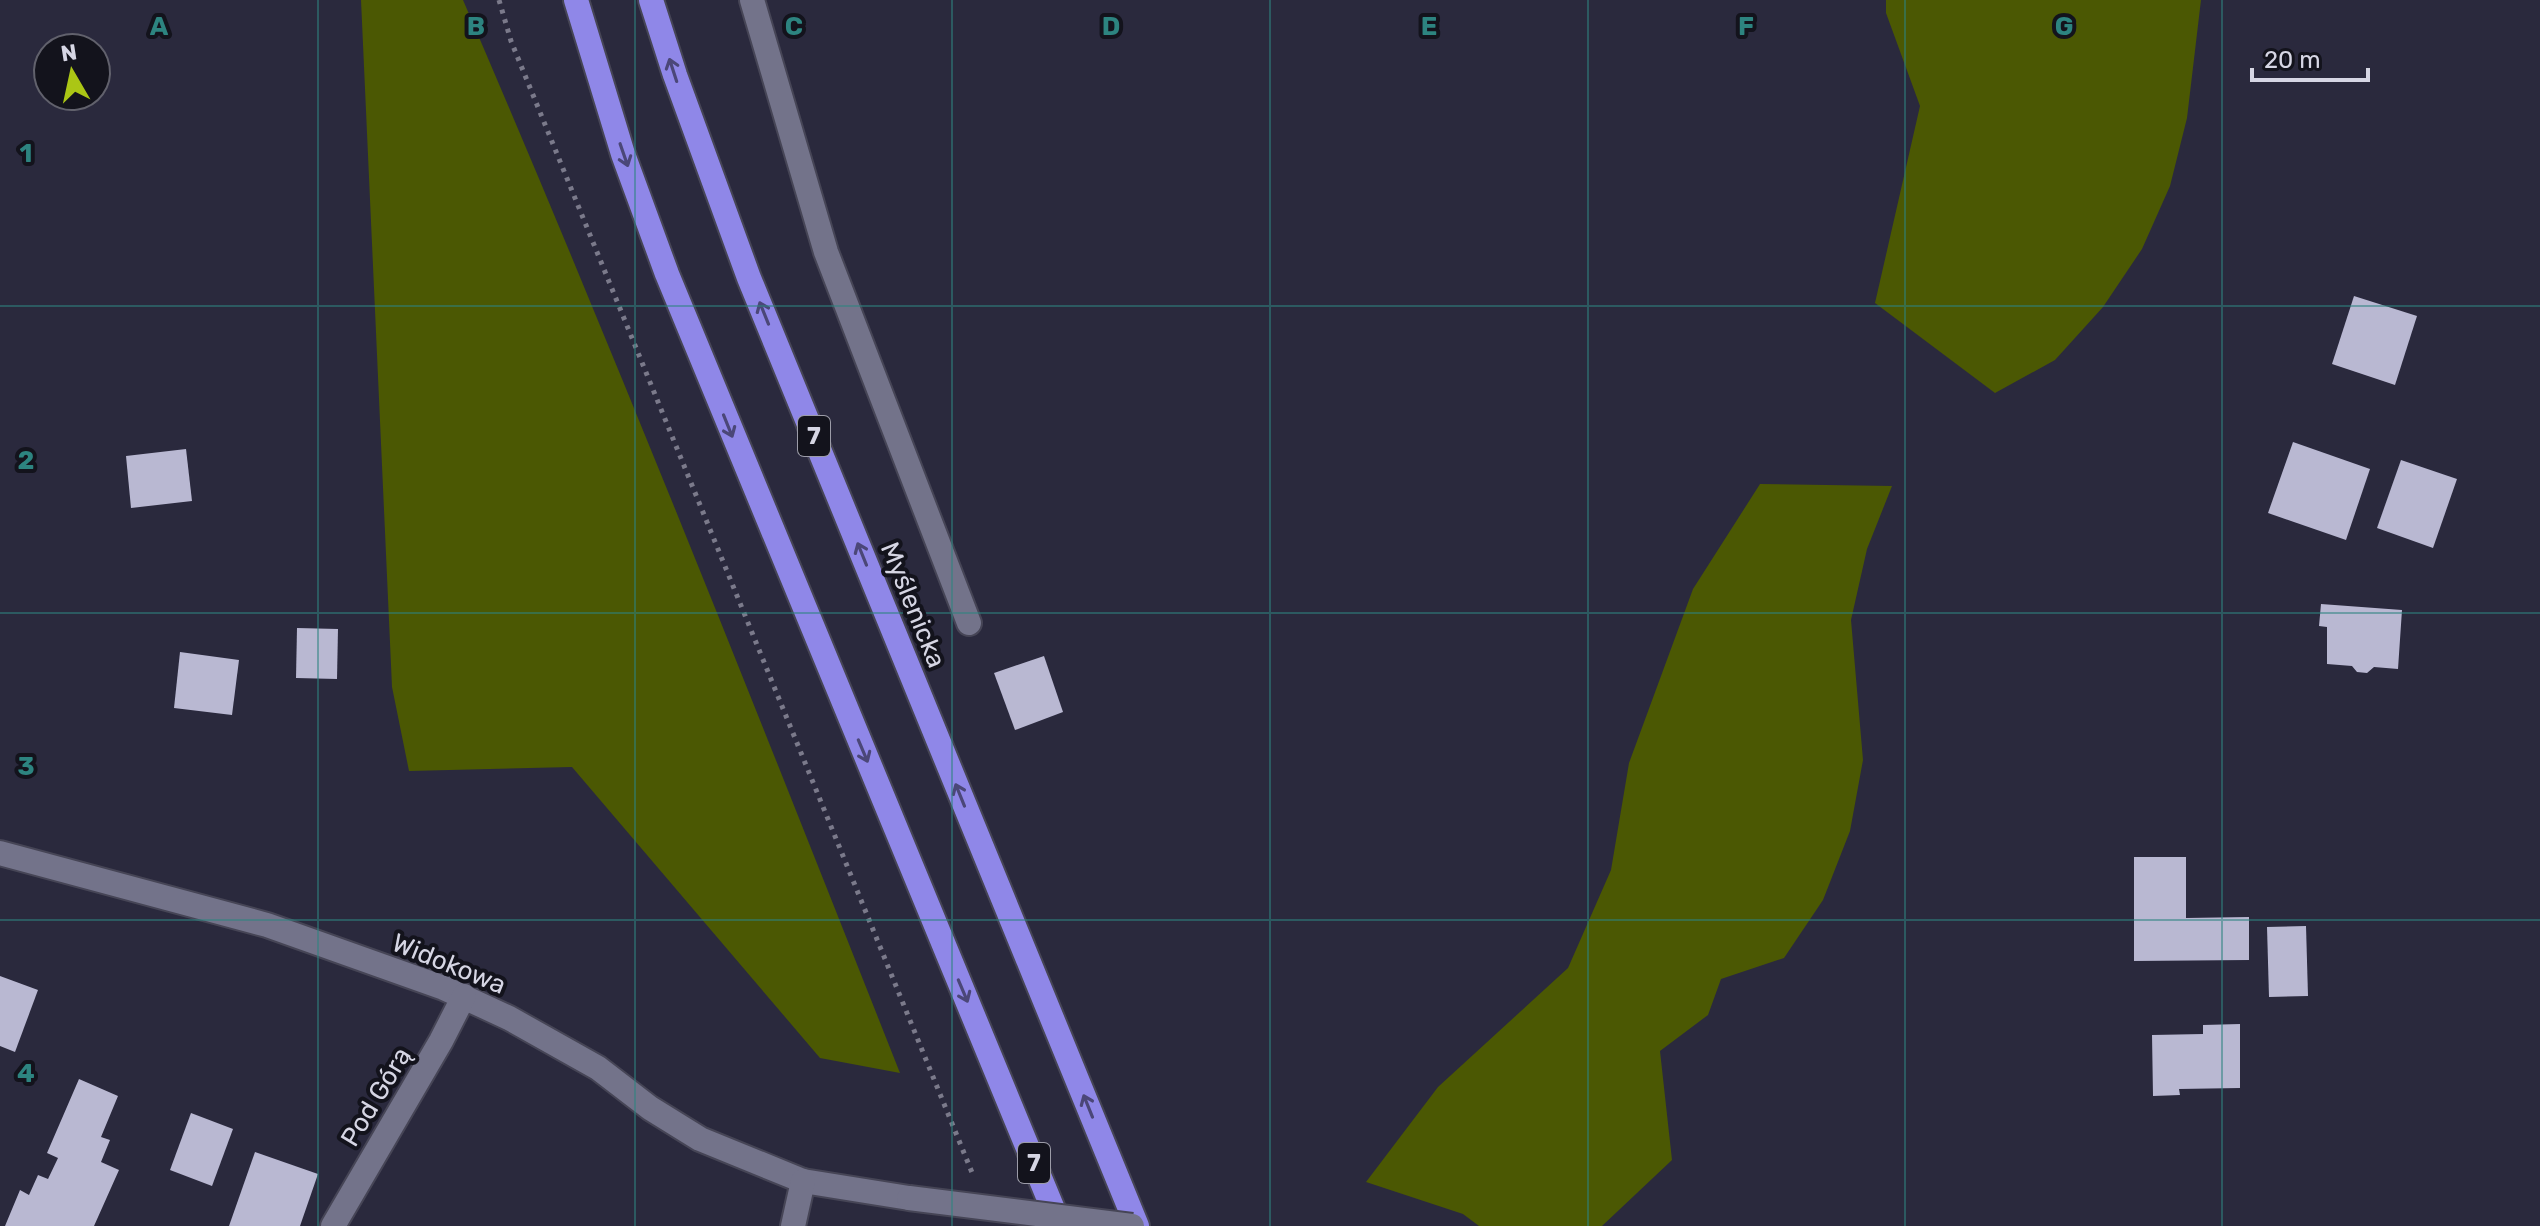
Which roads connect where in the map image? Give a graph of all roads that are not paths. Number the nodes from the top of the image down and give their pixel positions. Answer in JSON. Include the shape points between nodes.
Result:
{"nodes":[{"id":1,"x":576,"y":0,"type":"edge"},
{"id":2,"x":651,"y":0,"type":"edge"},
{"id":3,"x":752,"y":0,"type":"edge"},
{"id":4,"x":969,"y":623,"type":"dead end"},
{"id":5,"x":0,"y":853,"type":"edge"},
{"id":6,"x":464,"y":996,"type":"junction"},
{"id":7,"x":803,"y":1181,"type":"junction"},
{"id":8,"x":333,"y":1226,"type":"edge"},
{"id":9,"x":793,"y":1226,"type":"edge"},
{"id":10,"x":1060,"y":1226,"type":"edge"},
{"id":11,"x":1134,"y":1226,"type":"edge"}],
"edges":[{"from":1,"to":10,"type":"highway","number":"7","one_way":true,"via":[[623,154],[672,287]]},
{"from":11,"to":2,"type":"highway","name":"Myślenicka","number":"7","one_way":true,"via":[[749,278]]},
{"from":3,"to":4,"type":"street","via":[[826,252]]},
{"from":5,"to":6,"type":"street","name":"Widokowa","via":[[267,925]]},
{"from":6,"to":7,"type":"street","name":"Widokowa","via":[[598,1068],[700,1139]]},
{"from":6,"to":8,"type":"street","name":"Pod Górą"},
{"from":7,"to":9,"type":"street"},
{"from":7,"to":11,"type":"street","name":"Widokowa","bridge":true}]}
